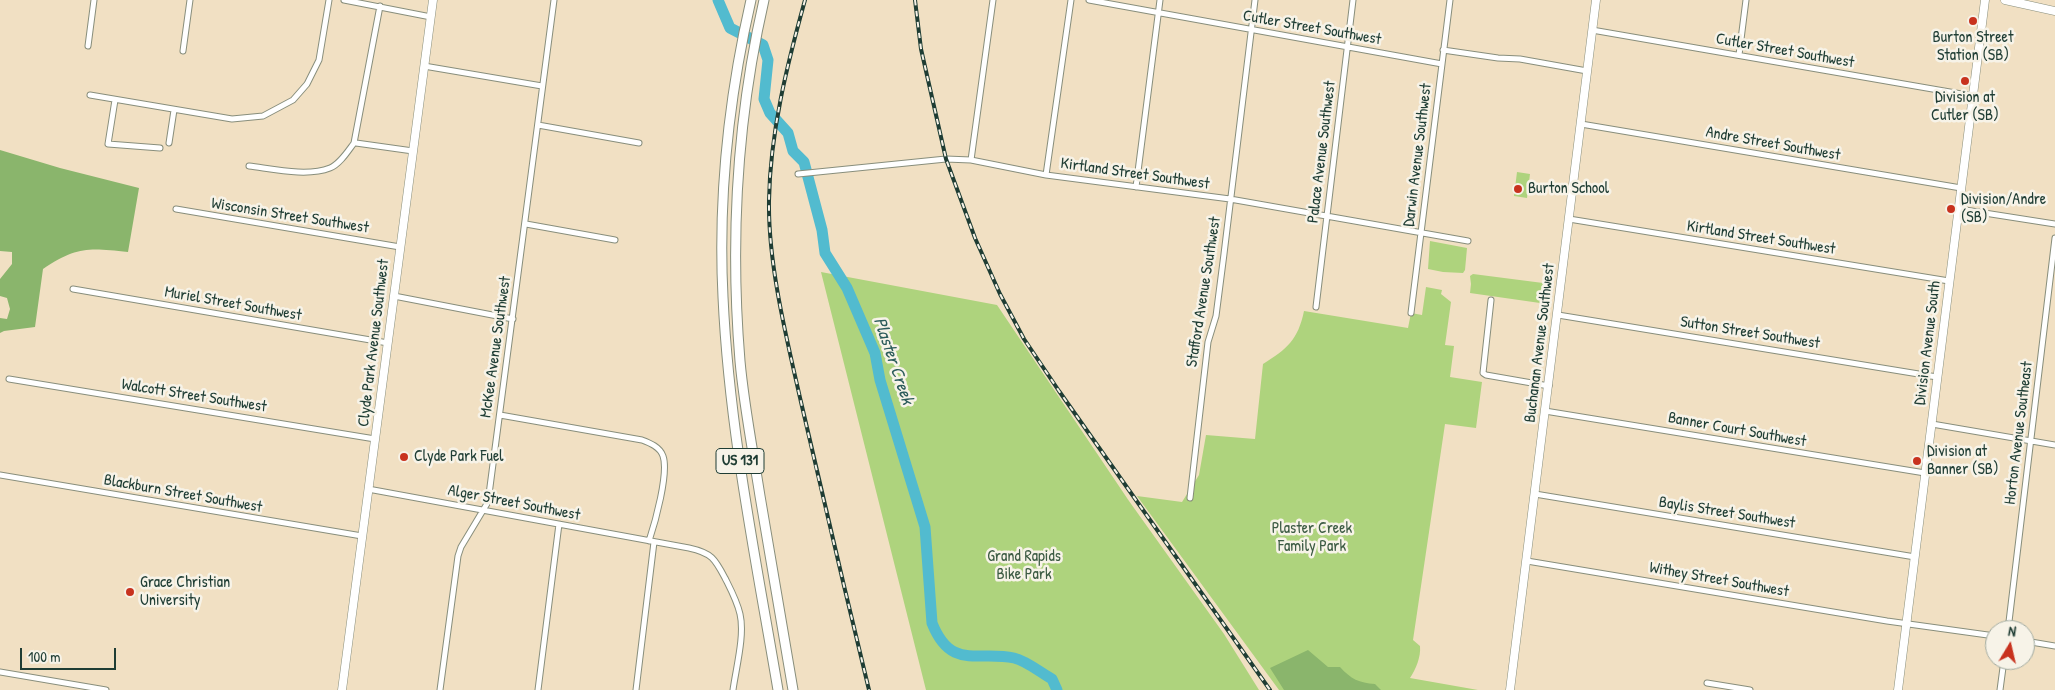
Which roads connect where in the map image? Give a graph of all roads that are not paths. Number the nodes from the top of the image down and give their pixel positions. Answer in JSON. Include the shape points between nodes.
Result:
{"nodes":[{"id":1,"x":94,"y":0,"type":"edge"},
{"id":2,"x":190,"y":0,"type":"edge"},
{"id":3,"x":330,"y":0,"type":"edge"},
{"id":4,"x":344,"y":0,"type":"edge"},
{"id":5,"x":433,"y":0,"type":"edge"},
{"id":6,"x":554,"y":0,"type":"edge"},
{"id":7,"x":766,"y":0,"type":"edge"},
{"id":8,"x":993,"y":0,"type":"edge"},
{"id":9,"x":1071,"y":0,"type":"edge"},
{"id":10,"x":1089,"y":0,"type":"edge"},
{"id":11,"x":1160,"y":0,"type":"edge"},
{"id":12,"x":1255,"y":0,"type":"edge"},
{"id":13,"x":1353,"y":0,"type":"edge"},
{"id":14,"x":1450,"y":0,"type":"edge"},
{"id":15,"x":1596,"y":0,"type":"edge"},
{"id":16,"x":1746,"y":0,"type":"edge"},
{"id":17,"x":1985,"y":0,"type":"edge"},
{"id":18,"x":2005,"y":0,"type":"edge"},
{"id":19,"x":749,"y":3,"type":"edge"},
{"id":20,"x":380,"y":6,"type":"junction"},
{"id":21,"x":2055,"y":11,"type":"edge"},
{"id":22,"x":1159,"y":13,"type":"junction"},
{"id":23,"x":431,"y":16,"type":"junction"},
{"id":24,"x":1251,"y":30,"type":"junction"},
{"id":25,"x":1592,"y":30,"type":"junction"},
{"id":26,"x":88,"y":46,"type":"dead end"},
{"id":27,"x":1347,"y":48,"type":"junction"},
{"id":28,"x":1443,"y":50,"type":"junction"},
{"id":29,"x":183,"y":51,"type":"dead end"},
{"id":30,"x":1739,"y":55,"type":"junction"},
{"id":31,"x":1442,"y":64,"type":"junction"},
{"id":32,"x":424,"y":66,"type":"junction"},
{"id":33,"x":1586,"y":71,"type":"junction"},
{"id":34,"x":542,"y":86,"type":"junction"},
{"id":35,"x":90,"y":95,"type":"dead end"},
{"id":36,"x":1973,"y":96,"type":"junction"},
{"id":37,"x":115,"y":100,"type":"junction"},
{"id":38,"x":174,"y":110,"type":"junction"},
{"id":39,"x":1581,"y":124,"type":"junction"},
{"id":40,"x":538,"y":125,"type":"junction"},
{"id":41,"x":639,"y":142,"type":"dead end"},
{"id":42,"x":169,"y":143,"type":"dead end"},
{"id":43,"x":354,"y":143,"type":"junction"},
{"id":44,"x":160,"y":148,"type":"dead end"},
{"id":45,"x":413,"y":151,"type":"junction"},
{"id":46,"x":971,"y":160,"type":"junction"},
{"id":47,"x":249,"y":166,"type":"dead end"},
{"id":48,"x":798,"y":174,"type":"dead end"},
{"id":49,"x":1046,"y":175,"type":"junction"},
{"id":50,"x":1136,"y":187,"type":"junction"},
{"id":51,"x":1961,"y":188,"type":"junction"},
{"id":52,"x":1230,"y":199,"type":"junction"},
{"id":53,"x":176,"y":209,"type":"dead end"},
{"id":54,"x":1959,"y":209,"type":"junction"},
{"id":55,"x":1326,"y":216,"type":"junction"},
{"id":56,"x":1569,"y":219,"type":"junction"},
{"id":57,"x":526,"y":224,"type":"junction"},
{"id":58,"x":2055,"y":224,"type":"edge"},
{"id":59,"x":1422,"y":233,"type":"junction"},
{"id":60,"x":2055,"y":238,"type":"edge"},
{"id":61,"x":615,"y":240,"type":"dead end"},
{"id":62,"x":1468,"y":241,"type":"dead end"},
{"id":63,"x":400,"y":246,"type":"junction"},
{"id":64,"x":1949,"y":281,"type":"junction"},
{"id":65,"x":73,"y":290,"type":"dead end"},
{"id":66,"x":394,"y":296,"type":"junction"},
{"id":67,"x":1491,"y":300,"type":"dead end"},
{"id":68,"x":1316,"y":307,"type":"dead end"},
{"id":69,"x":1411,"y":313,"type":"dead end"},
{"id":70,"x":1558,"y":314,"type":"junction"},
{"id":71,"x":513,"y":319,"type":"junction"},
{"id":72,"x":388,"y":343,"type":"junction"},
{"id":73,"x":1937,"y":377,"type":"junction"},
{"id":74,"x":9,"y":379,"type":"dead end"},
{"id":75,"x":1549,"y":386,"type":"junction"},
{"id":76,"x":1545,"y":411,"type":"junction"},
{"id":77,"x":500,"y":415,"type":"junction"},
{"id":78,"x":1932,"y":424,"type":"junction"},
{"id":79,"x":375,"y":439,"type":"junction"},
{"id":80,"x":2031,"y":441,"type":"junction"},
{"id":81,"x":2055,"y":445,"type":"edge"},
{"id":82,"x":1925,"y":474,"type":"junction"},
{"id":83,"x":0,"y":475,"type":"edge"},
{"id":84,"x":368,"y":489,"type":"junction"},
{"id":85,"x":1535,"y":494,"type":"junction"},
{"id":86,"x":1190,"y":498,"type":"dead end"},
{"id":87,"x":484,"y":510,"type":"junction"},
{"id":88,"x":559,"y":524,"type":"junction"},
{"id":89,"x":362,"y":536,"type":"junction"},
{"id":90,"x":652,"y":541,"type":"junction"},
{"id":91,"x":1915,"y":558,"type":"junction"},
{"id":92,"x":1527,"y":561,"type":"junction"},
{"id":93,"x":2009,"y":620,"type":"edge"},
{"id":94,"x":1907,"y":622,"type":"junction"},
{"id":95,"x":1985,"y":634,"type":"edge"},
{"id":96,"x":2035,"y":643,"type":"edge"},
{"id":97,"x":2055,"y":646,"type":"edge"},
{"id":98,"x":2003,"y":670,"type":"edge"},
{"id":99,"x":0,"y":672,"type":"edge"},
{"id":100,"x":1707,"y":683,"type":"dead end"},
{"id":101,"x":106,"y":690,"type":"edge"},
{"id":102,"x":342,"y":690,"type":"edge"},
{"id":103,"x":440,"y":690,"type":"edge"},
{"id":104,"x":538,"y":690,"type":"edge"},
{"id":105,"x":636,"y":690,"type":"edge"},
{"id":106,"x":733,"y":690,"type":"edge"},
{"id":107,"x":778,"y":690,"type":"edge"},
{"id":108,"x":793,"y":690,"type":"edge"},
{"id":109,"x":1510,"y":690,"type":"edge"},
{"id":110,"x":1750,"y":690,"type":"edge"},
{"id":111,"x":1898,"y":690,"type":"edge"},
{"id":112,"x":2000,"y":690,"type":"edge"}],
"edges":[{"from":1,"to":26,"type":"street"},
{"from":2,"to":29,"type":"street"},
{"from":3,"to":38,"type":"street","via":[[319,60],[307,84],[293,100],[263,116],[244,120]]},
{"from":4,"to":20,"type":"street"},
{"from":5,"to":23,"type":"main road","name":"Clyde Park Avenue Southwest"},
{"from":6,"to":34,"type":"street","name":"McKee Avenue Southwest"},
{"from":7,"to":108,"type":"highway","number":"US 131","via":[[759,20],[742,125],[735,230],[737,310],[743,386]]},
{"from":8,"to":46,"type":"street"},
{"from":9,"to":49,"type":"street"},
{"from":10,"to":22,"type":"street","name":"Cutler Street Southwest"},
{"from":11,"to":22,"type":"street"},
{"from":12,"to":24,"type":"street","name":"Stafford Avenue Southwest"},
{"from":13,"to":27,"type":"street","name":"Palace Avenue Southwest"},
{"from":14,"to":28,"type":"street","name":"Darwin Avenue Southwest"},
{"from":15,"to":25,"type":"main road","name":"Buchanan Avenue Southwest"},
{"from":16,"to":30,"type":"street"},
{"from":17,"to":36,"type":"main road","name":"Division Avenue South"},
{"from":18,"to":21,"type":"main road"},
{"from":19,"to":107,"type":"highway","number":"US 131","via":[[732,109],[723,229],[723,294],[733,413]]},
{"from":20,"to":23,"type":"street"},
{"from":20,"to":43,"type":"street"},
{"from":22,"to":24,"type":"street","name":"Cutler Street Southwest"},
{"from":22,"to":50,"type":"street"},
{"from":23,"to":32,"type":"main road","name":"Clyde Park Avenue Southwest"},
{"from":24,"to":27,"type":"street","name":"Cutler Street Southwest"},
{"from":24,"to":52,"type":"street","name":"Stafford Avenue Southwest"},
{"from":25,"to":30,"type":"street","name":"Cutler Street Southwest"},
{"from":25,"to":33,"type":"main road","name":"Buchanan Avenue Southwest"},
{"from":27,"to":31,"type":"street","name":"Cutler Street Southwest"},
{"from":27,"to":55,"type":"street","name":"Palace Avenue Southwest"},
{"from":28,"to":31,"type":"street","name":"Darwin Avenue Southwest"},
{"from":28,"to":33,"type":"street"},
{"from":30,"to":36,"type":"street","name":"Cutler Street Southwest"},
{"from":31,"to":59,"type":"street","name":"Darwin Avenue Southwest"},
{"from":32,"to":34,"type":"street"},
{"from":32,"to":45,"type":"main road","name":"Clyde Park Avenue Southwest"},
{"from":33,"to":39,"type":"main road","name":"Buchanan Avenue Southwest"},
{"from":34,"to":40,"type":"street","name":"McKee Avenue Southwest"},
{"from":35,"to":37,"type":"street"},
{"from":36,"to":51,"type":"main road","name":"Division Avenue South"},
{"from":37,"to":38,"type":"street"},
{"from":37,"to":44,"type":"street","via":[[108,144]]},
{"from":38,"to":42,"type":"street"},
{"from":39,"to":51,"type":"street","name":"Andre Street Southwest"},
{"from":39,"to":56,"type":"main road","name":"Buchanan Avenue Southwest"},
{"from":40,"to":41,"type":"street"},
{"from":40,"to":57,"type":"street","name":"McKee Avenue Southwest"},
{"from":43,"to":45,"type":"street"},
{"from":43,"to":47,"type":"street","via":[[331,168],[319,171],[288,172]]},
{"from":45,"to":63,"type":"main road","name":"Clyde Park Avenue Southwest"},
{"from":46,"to":48,"type":"street","name":"Kirtland Street Southwest","via":[[946,159]]},
{"from":46,"to":49,"type":"street","name":"Kirtland Street Southwest"},
{"from":49,"to":50,"type":"street","name":"Kirtland Street Southwest"},
{"from":50,"to":52,"type":"street","name":"Kirtland Street Southwest"},
{"from":51,"to":54,"type":"main road","name":"Division Avenue South"},
{"from":52,"to":55,"type":"street","name":"Kirtland Street Southwest"},
{"from":52,"to":86,"type":"street","name":"Stafford Avenue Southwest","via":[[1216,316],[1208,342]]},
{"from":53,"to":63,"type":"street","name":"Wisconsin Street Southwest"},
{"from":54,"to":58,"type":"street"},
{"from":54,"to":64,"type":"main road","name":"Division Avenue South"},
{"from":55,"to":59,"type":"street","name":"Kirtland Street Southwest"},
{"from":55,"to":68,"type":"street","name":"Palace Avenue Southwest"},
{"from":56,"to":64,"type":"street","name":"Kirtland Street Southwest"},
{"from":56,"to":70,"type":"main road","name":"Buchanan Avenue Southwest"},
{"from":57,"to":61,"type":"street"},
{"from":57,"to":71,"type":"street","name":"McKee Avenue Southwest"},
{"from":59,"to":62,"type":"street","name":"Kirtland Street Southwest"},
{"from":59,"to":69,"type":"street","name":"Darwin Avenue Southwest"},
{"from":60,"to":80,"type":"street","name":"Horton Avenue Southeast"},
{"from":63,"to":66,"type":"main road","name":"Clyde Park Avenue Southwest"},
{"from":64,"to":73,"type":"main road","name":"Division Avenue South"},
{"from":65,"to":72,"type":"street","name":"Muriel Street Southwest"},
{"from":66,"to":71,"type":"street"},
{"from":66,"to":72,"type":"main road","name":"Clyde Park Avenue Southwest"},
{"from":67,"to":75,"type":"street","via":[[1483,373]]},
{"from":70,"to":73,"type":"street","name":"Sutton Street Southwest"},
{"from":70,"to":75,"type":"main road","name":"Buchanan Avenue Southwest"},
{"from":71,"to":77,"type":"street","name":"McKee Avenue Southwest"},
{"from":72,"to":79,"type":"main road","name":"Clyde Park Avenue Southwest"},
{"from":73,"to":78,"type":"main road","name":"Division Avenue South"},
{"from":74,"to":79,"type":"street","name":"Walcott Street Southwest"},
{"from":75,"to":76,"type":"main road","name":"Buchanan Avenue Southwest"},
{"from":76,"to":82,"type":"street","name":"Banner Court Southwest"},
{"from":76,"to":85,"type":"main road","name":"Buchanan Avenue Southwest"},
{"from":77,"to":87,"type":"street","name":"McKee Avenue Southwest","via":[[488,502]]},
{"from":77,"to":90,"type":"street","via":[[624,437],[657,447],[664,462]]},
{"from":78,"to":80,"type":"street"},
{"from":78,"to":82,"type":"main road","name":"Division Avenue South"},
{"from":79,"to":84,"type":"main road","name":"Clyde Park Avenue Southwest"},
{"from":80,"to":81,"type":"street"},
{"from":80,"to":93,"type":"street","name":"Horton Avenue Southeast"},
{"from":82,"to":91,"type":"main road","name":"Division Avenue South"},
{"from":83,"to":89,"type":"street","name":"Blackburn Street Southwest"},
{"from":84,"to":87,"type":"street","name":"Alger Street Southwest"},
{"from":84,"to":89,"type":"main road","name":"Clyde Park Avenue Southwest"},
{"from":85,"to":91,"type":"street","name":"Baylis Street Southwest"},
{"from":85,"to":92,"type":"main road","name":"Buchanan Avenue Southwest"},
{"from":87,"to":88,"type":"street","name":"Alger Street Southwest"},
{"from":87,"to":103,"type":"street","name":"McKee Avenue Southwest","via":[[458,556]]},
{"from":88,"to":90,"type":"street","name":"Alger Street Southwest"},
{"from":88,"to":104,"type":"street"},
{"from":89,"to":102,"type":"main road","name":"Clyde Park Avenue Southwest"},
{"from":90,"to":105,"type":"street"},
{"from":90,"to":106,"type":"street","name":"Alger Street Southwest","via":[[702,551],[716,561],[735,596],[740,616]]},
{"from":91,"to":94,"type":"main road","name":"Division Avenue South"},
{"from":92,"to":94,"type":"street","name":"Withey Street Southwest"},
{"from":92,"to":109,"type":"main road","name":"Buchanan Avenue Southwest"},
{"from":94,"to":95,"type":"street","name":"Withey Street Southwest"},
{"from":94,"to":111,"type":"main road","name":"Division Avenue South"},
{"from":96,"to":97,"type":"street"},
{"from":98,"to":112,"type":"street"},
{"from":99,"to":101,"type":"street"},
{"from":100,"to":110,"type":"street"}]}
